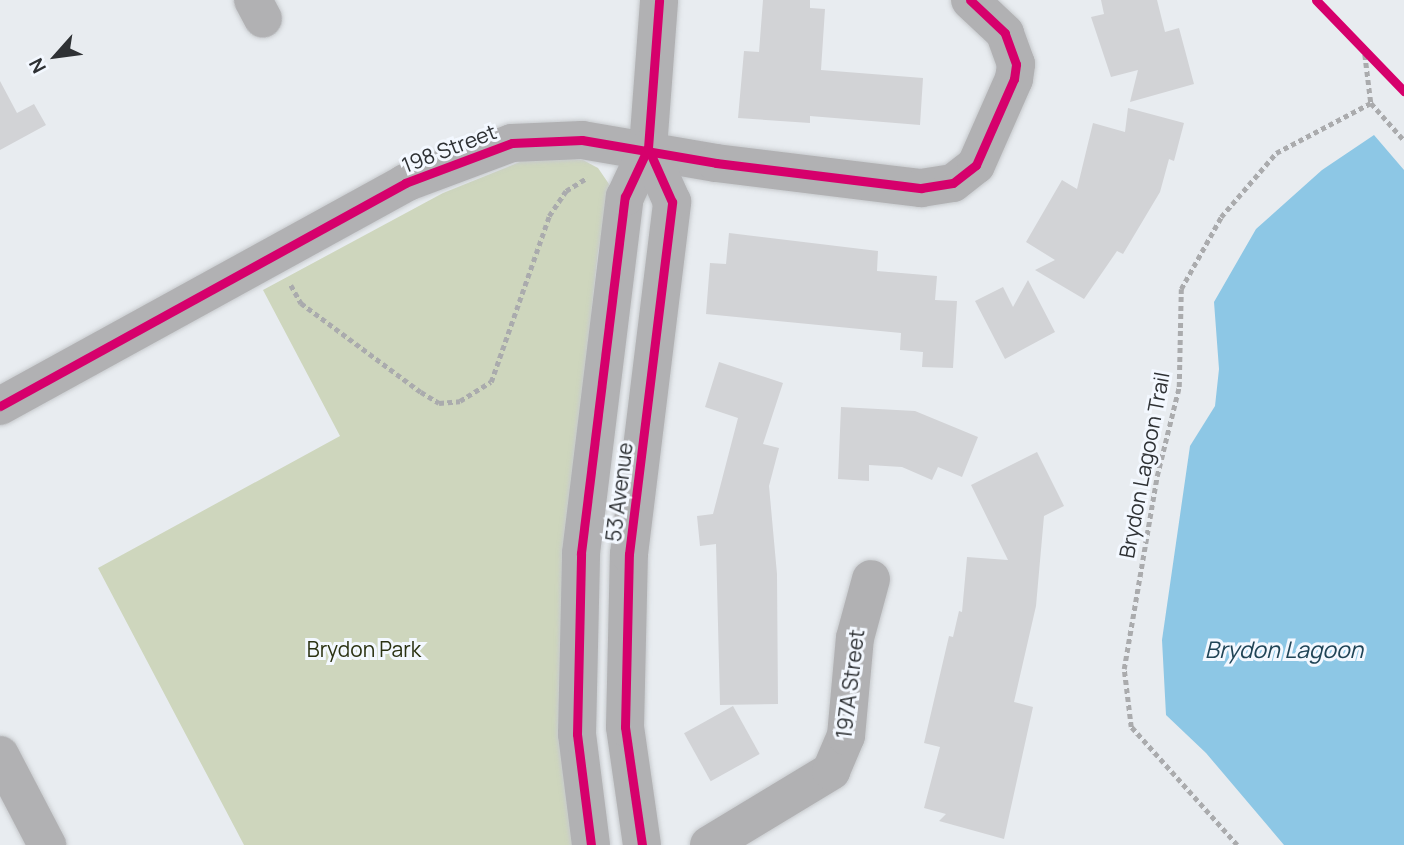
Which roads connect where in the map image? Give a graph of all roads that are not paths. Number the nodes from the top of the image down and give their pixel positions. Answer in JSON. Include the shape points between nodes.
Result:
{"nodes":[{"id":1,"x":659,"y":0,"type":"edge"},
{"id":2,"x":970,"y":0,"type":"edge"},
{"id":3,"x":648,"y":148,"type":"junction"},
{"id":4,"x":4,"y":394,"type":"edge"},
{"id":5,"x":871,"y":579,"type":"dead end"},
{"id":6,"x":0,"y":755,"type":"edge"},
{"id":7,"x":47,"y":845,"type":"edge"},
{"id":8,"x":591,"y":845,"type":"edge"},
{"id":9,"x":642,"y":845,"type":"edge"},
{"id":10,"x":709,"y":845,"type":"edge"}],
"edges":[{"from":1,"to":3,"type":"street","name":"53 Avenue"},
{"from":2,"to":3,"type":"street","name":"198 Street","via":[[1005,33],[1016,64],[1014,79],[976,164],[953,183],[921,188],[716,163]]},
{"from":3,"to":4,"type":"street","name":"198 Street","via":[[541,139],[484,151],[405,183]]},
{"from":3,"to":8,"type":"street","name":"53 Avenue","via":[[625,197],[580,553],[577,734]]},
{"from":3,"to":9,"type":"street","name":"53 Avenue","via":[[672,202],[629,554],[625,727]]},
{"from":5,"to":10,"type":"street","name":"197A Street","via":[[858,618],[846,736],[836,763],[816,785]]},
{"from":6,"to":7,"type":"street"}]}
